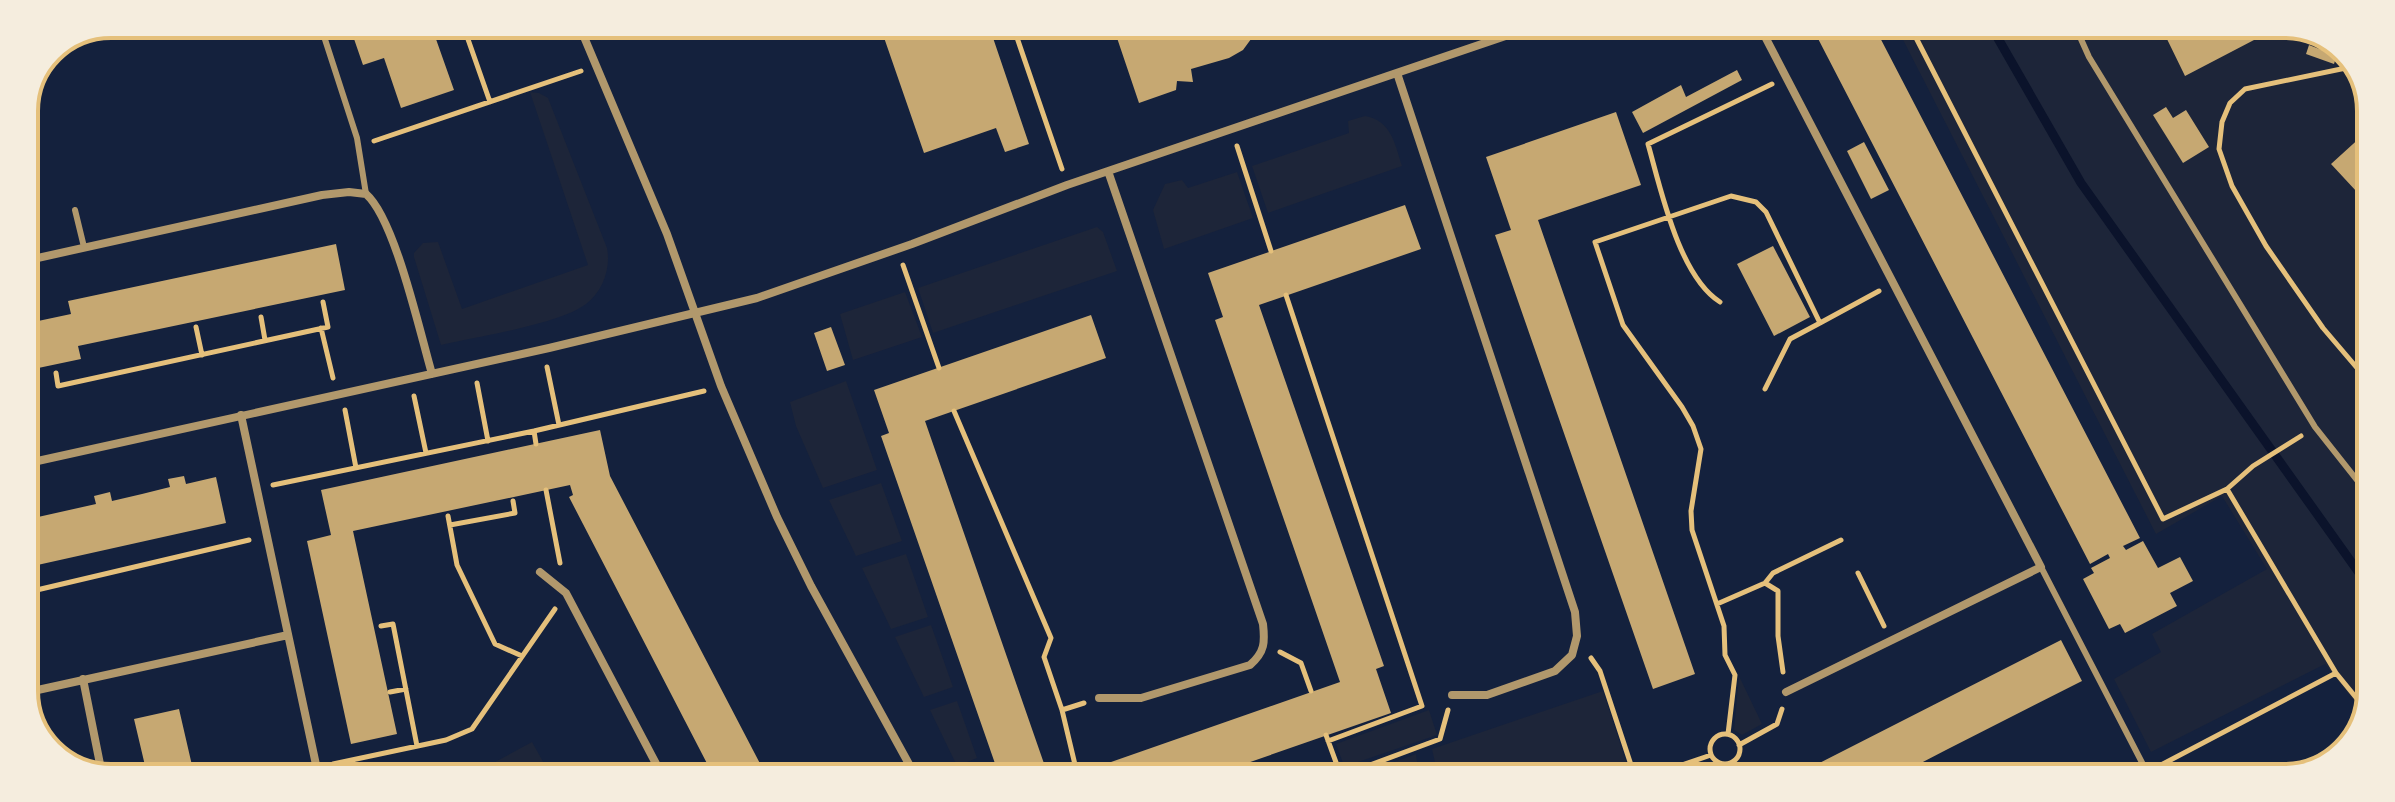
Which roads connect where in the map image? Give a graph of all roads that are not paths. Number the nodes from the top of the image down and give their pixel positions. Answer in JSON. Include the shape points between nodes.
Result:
{"nodes":[{"id":1,"x":324,"y":38,"type":"edge"},
{"id":2,"x":585,"y":38,"type":"edge"},
{"id":3,"x":1500,"y":38,"type":"edge"},
{"id":4,"x":1766,"y":38,"type":"edge"},
{"id":5,"x":2081,"y":38,"type":"edge"},
{"id":6,"x":1397,"y":73,"type":"junction"},
{"id":7,"x":1108,"y":171,"type":"junction"},
{"id":8,"x":366,"y":194,"type":"junction"},
{"id":9,"x":75,"y":210,"type":"dead end"},
{"id":10,"x":84,"y":247,"type":"junction"},
{"id":11,"x":38,"y":258,"type":"edge"},
{"id":12,"x":695,"y":312,"type":"junction"},
{"id":13,"x":432,"y":374,"type":"junction"},
{"id":14,"x":241,"y":415,"type":"junction"},
{"id":15,"x":38,"y":461,"type":"edge"},
{"id":16,"x":2357,"y":477,"type":"edge"},
{"id":17,"x":2041,"y":567,"type":"junction"},
{"id":18,"x":540,"y":572,"type":"dead end"},
{"id":19,"x":288,"y":635,"type":"junction"},
{"id":20,"x":83,"y":679,"type":"junction"},
{"id":21,"x":38,"y":690,"type":"edge"},
{"id":22,"x":1786,"y":692,"type":"road end"},
{"id":23,"x":1452,"y":695,"type":"road end"},
{"id":24,"x":1099,"y":698,"type":"dead end"},
{"id":25,"x":100,"y":763,"type":"edge"},
{"id":26,"x":316,"y":764,"type":"edge"},
{"id":27,"x":656,"y":764,"type":"edge"},
{"id":28,"x":909,"y":764,"type":"edge"},
{"id":29,"x":2143,"y":764,"type":"edge"}],
"edges":[{"from":1,"to":8,"type":"lane","via":[[358,147]]},
{"from":2,"to":12,"type":"street"},
{"from":3,"to":6,"type":"street"},
{"from":4,"to":17,"type":"street"},
{"from":5,"to":16,"type":"lane","via":[[2315,427]]},
{"from":6,"to":7,"type":"street"},
{"from":6,"to":23,"type":"street","via":[[1575,612],[1572,655],[1555,671],[1487,695]]},
{"from":7,"to":12,"type":"street","via":[[757,298]]},
{"from":7,"to":24,"type":"street","via":[[1263,624],[1265,644],[1250,665],[1141,698]]},
{"from":8,"to":10,"type":"street","via":[[322,195]]},
{"from":8,"to":13,"type":"street","via":[[381,211],[392,239]]},
{"from":9,"to":10,"type":"lane"},
{"from":10,"to":11,"type":"street"},
{"from":12,"to":13,"type":"street"},
{"from":12,"to":28,"type":"street","via":[[765,491]]},
{"from":13,"to":14,"type":"street"},
{"from":14,"to":15,"type":"street"},
{"from":14,"to":19,"type":"street"},
{"from":17,"to":22,"type":"street"},
{"from":17,"to":29,"type":"lane"},
{"from":18,"to":27,"type":"street","via":[[566,593]]},
{"from":19,"to":20,"type":"street"},
{"from":19,"to":26,"type":"street"},
{"from":20,"to":21,"type":"street"},
{"from":20,"to":25,"type":"street"}]}
